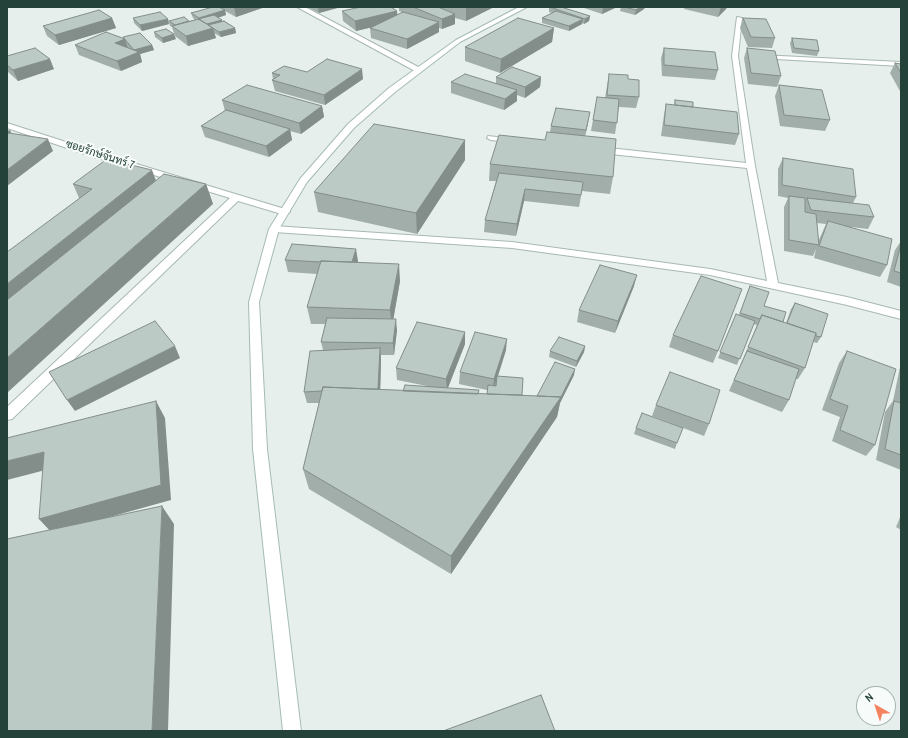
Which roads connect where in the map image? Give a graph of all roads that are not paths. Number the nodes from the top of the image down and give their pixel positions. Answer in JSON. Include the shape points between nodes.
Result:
{"nodes":[{"id":1,"x":300,"y":7,"type":"edge"},
{"id":2,"x":524,"y":7,"type":"edge"},
{"id":3,"x":739,"y":18,"type":"dead end"},
{"id":4,"x":751,"y":56,"type":"edge"},
{"id":5,"x":901,"y":64,"type":"edge"},
{"id":6,"x":418,"y":69,"type":"junction"},
{"id":7,"x":7,"y":125,"type":"edge"},
{"id":8,"x":491,"y":138,"type":"dead end"},
{"id":9,"x":520,"y":141,"type":"edge"},
{"id":10,"x":593,"y":150,"type":"edge"},
{"id":11,"x":751,"y":166,"type":"junction"},
{"id":12,"x":236,"y":197,"type":"junction"},
{"id":13,"x":285,"y":212,"type":"junction"},
{"id":14,"x":274,"y":229,"type":"junction"},
{"id":15,"x":773,"y":285,"type":"junction"},
{"id":16,"x":901,"y":315,"type":"edge"},
{"id":17,"x":7,"y":415,"type":"edge"},
{"id":18,"x":292,"y":731,"type":"edge"}],
"edges":[{"from":1,"to":6,"type":"street"},
{"from":2,"to":6,"type":"street","via":[[458,41]]},
{"from":3,"to":11,"type":"street","via":[[739,56]]},
{"from":4,"to":5,"type":"street"},
{"from":6,"to":13,"type":"street","via":[[351,126],[303,181]]},
{"from":7,"to":12,"type":"street","name":"ซอยรักษ์จันทร์ 7"},
{"from":8,"to":9,"type":"street"},
{"from":10,"to":11,"type":"street"},
{"from":11,"to":15,"type":"street"},
{"from":12,"to":13,"type":"street","name":"ซอยรักษ์จันทร์ 7"},
{"from":12,"to":17,"type":"street"},
{"from":13,"to":14,"type":"street"},
{"from":14,"to":15,"type":"street","via":[[512,245],[710,272]]},
{"from":14,"to":18,"type":"street","via":[[254,302],[260,449]]},
{"from":15,"to":16,"type":"street"}]}
